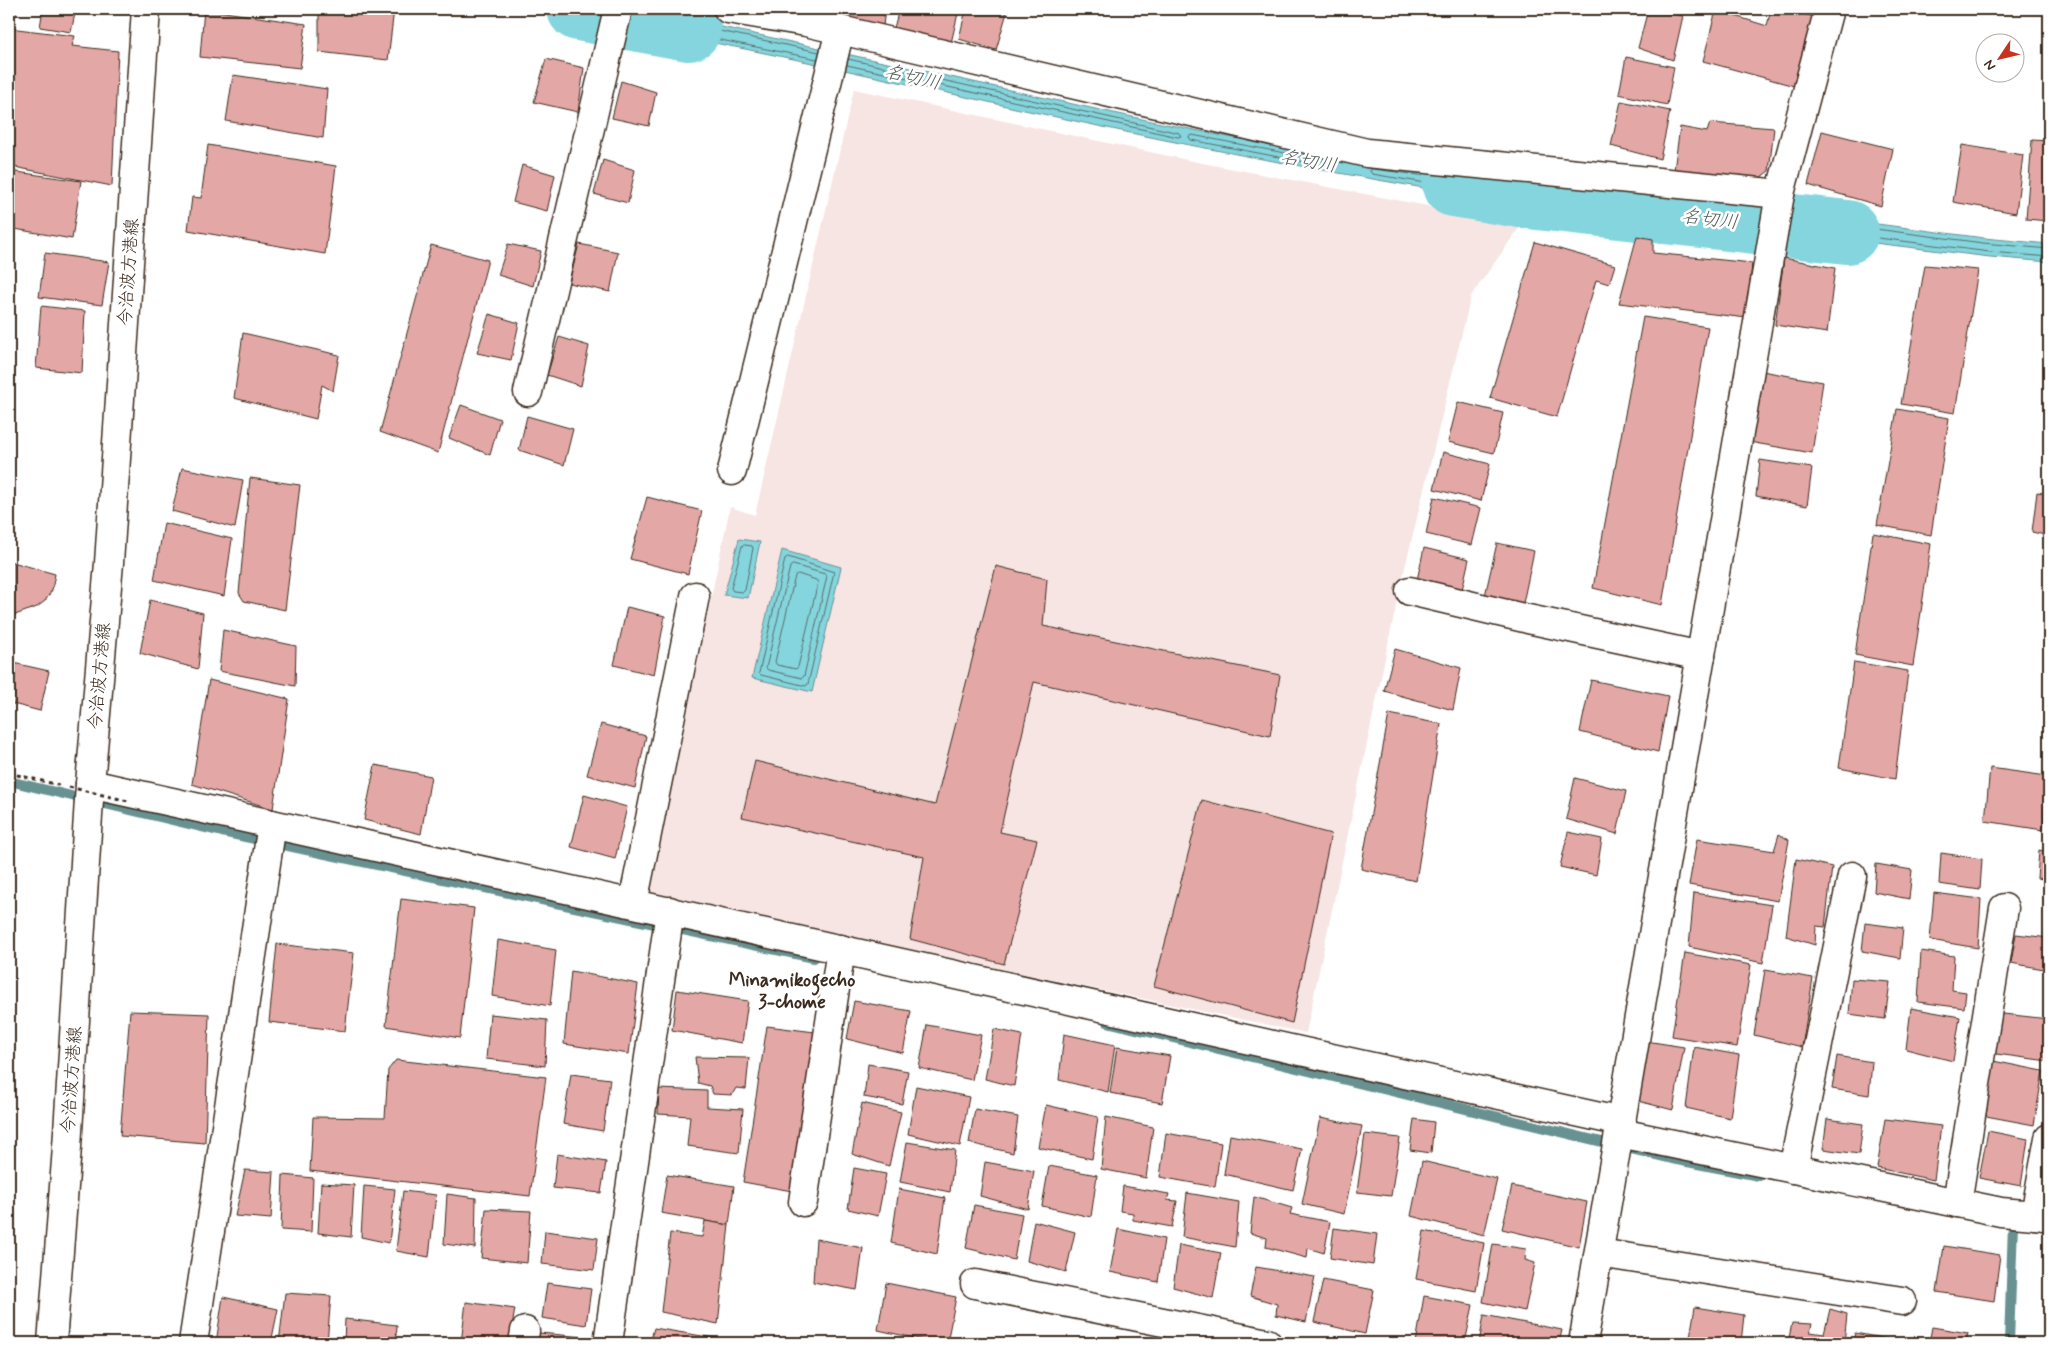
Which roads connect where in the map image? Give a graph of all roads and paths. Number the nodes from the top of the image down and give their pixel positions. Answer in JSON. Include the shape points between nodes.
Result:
{"nodes":[{"id":1,"x":146,"y":9,"type":"edge"},
{"id":2,"x":618,"y":9,"type":"edge"},
{"id":3,"x":728,"y":9,"type":"edge"},
{"id":4,"x":1829,"y":9,"type":"edge"},
{"id":5,"x":807,"y":15,"type":"edge"},
{"id":6,"x":840,"y":30,"type":"junction"},
{"id":7,"x":1780,"y":194,"type":"junction"},
{"id":8,"x":528,"y":392,"type":"dead end"},
{"id":9,"x":732,"y":471,"type":"dead end"},
{"id":10,"x":1410,"y":591,"type":"dead end"},
{"id":11,"x":695,"y":596,"type":"dead end"},
{"id":12,"x":1701,"y":656,"type":"junction"},
{"id":13,"x":9,"y":773,"type":"edge"},
{"id":14,"x":90,"y":784,"type":"junction"},
{"id":15,"x":128,"y":801,"type":"dead end"},
{"id":16,"x":272,"y":824,"type":"junction"},
{"id":17,"x":1852,"y":876,"type":"dead end"},
{"id":18,"x":633,"y":903,"type":"junction"},
{"id":19,"x":2004,"y":908,"type":"dead end"},
{"id":20,"x":670,"y":911,"type":"junction"},
{"id":21,"x":841,"y":949,"type":"junction"},
{"id":22,"x":1621,"y":1128,"type":"junction"},
{"id":23,"x":2049,"y":1138,"type":"edge"},
{"id":24,"x":1793,"y":1169,"type":"junction"},
{"id":25,"x":804,"y":1202,"type":"dead end"},
{"id":26,"x":1957,"y":1203,"type":"junction"},
{"id":27,"x":2042,"y":1216,"type":"edge"},
{"id":28,"x":1599,"y":1253,"type":"junction"},
{"id":29,"x":975,"y":1284,"type":"dead end"},
{"id":30,"x":1902,"y":1301,"type":"dead end"},
{"id":31,"x":52,"y":1343,"type":"edge"},
{"id":32,"x":193,"y":1343,"type":"edge"},
{"id":33,"x":608,"y":1343,"type":"edge"},
{"id":34,"x":1266,"y":1343,"type":"edge"},
{"id":35,"x":1583,"y":1343,"type":"edge"}],
"edges":[{"from":1,"to":14,"type":"street","name":"今治波方港線","via":[[109,563]]},
{"from":2,"to":8,"type":"street"},
{"from":3,"to":5,"type":"street"},
{"from":4,"to":7,"type":"street"},
{"from":5,"to":6,"type":"street"},
{"from":6,"to":7,"type":"street","via":[[1366,153]]},
{"from":6,"to":9,"type":"street"},
{"from":7,"to":12,"type":"street"},
{"from":10,"to":12,"type":"street"},
{"from":11,"to":18,"type":"street"},
{"from":12,"to":22,"type":"street"},
{"from":13,"to":15,"type":"path","bridge":true},
{"from":14,"to":16,"type":"street"},
{"from":14,"to":31,"type":"street","name":"今治波方港線"},
{"from":16,"to":18,"type":"street"},
{"from":16,"to":32,"type":"street"},
{"from":17,"to":24,"type":"street"},
{"from":18,"to":20,"type":"street"},
{"from":19,"to":26,"type":"street"},
{"from":20,"to":21,"type":"street"},
{"from":20,"to":33,"type":"street"},
{"from":21,"to":22,"type":"street"},
{"from":21,"to":25,"type":"street"},
{"from":22,"to":24,"type":"street"},
{"from":22,"to":28,"type":"street"},
{"from":23,"to":27,"type":"street"},
{"from":24,"to":26,"type":"street"},
{"from":26,"to":27,"type":"street"},
{"from":28,"to":30,"type":"street"},
{"from":28,"to":35,"type":"street"},
{"from":29,"to":34,"type":"street"}]}
